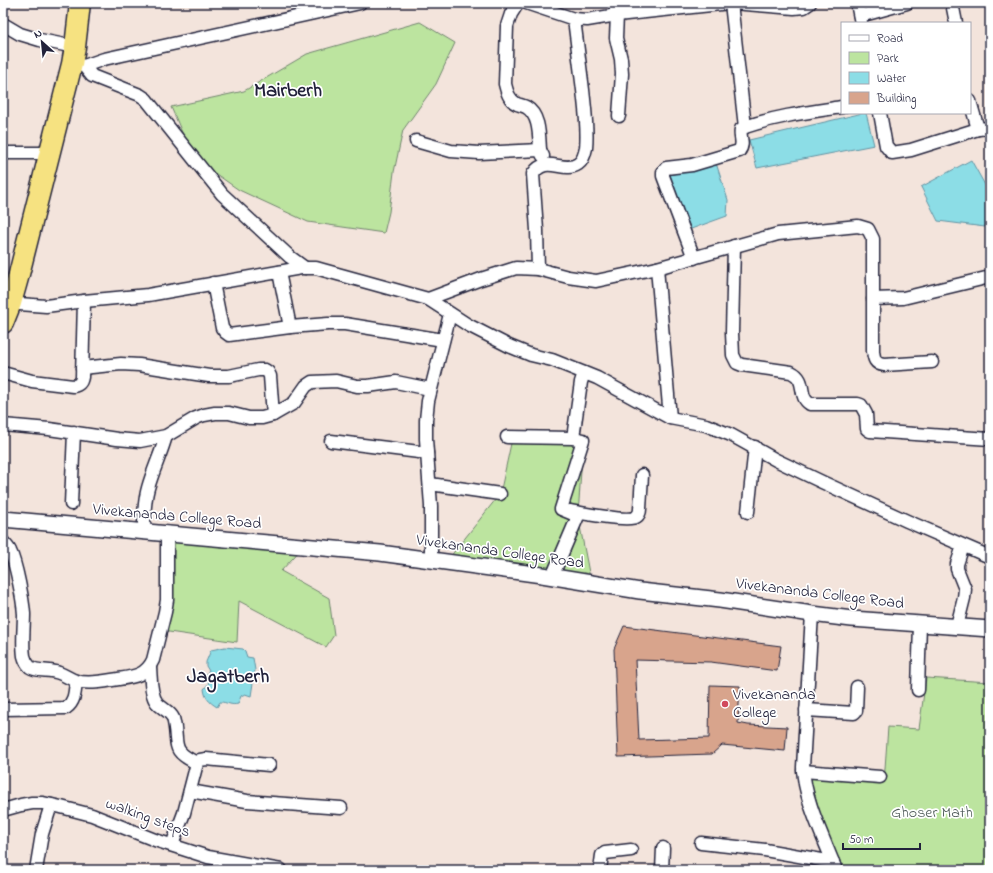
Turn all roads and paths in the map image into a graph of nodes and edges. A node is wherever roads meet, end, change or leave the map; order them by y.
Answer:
1 (80, 3) edge
2 (360, 3) edge
3 (518, 3) edge
4 (526, 3) edge
5 (731, 3) edge
6 (810, 3) edge
7 (857, 3) edge
8 (906, 3) edge
9 (952, 3) edge
10 (336, 6) edge
11 (616, 9) edge
12 (574, 19) junction
13 (860, 20) edge
14 (956, 22) edge
15 (3, 24) edge
16 (77, 59) junction
17 (971, 102) edge
18 (841, 107) edge
19 (880, 114) edge
20 (619, 116) dead end
21 (745, 127) junction
22 (984, 128) edge
23 (416, 141) dead end
24 (540, 150) junction
25 (3, 153) edge
26 (50, 153) junction
27 (544, 165) junction
28 (734, 246) junction
29 (694, 258) junction
30 (305, 268) junction
31 (657, 268) junction
32 (538, 269) junction
33 (279, 272) junction
34 (990, 276) edge
35 (213, 283) junction
36 (428, 299) junction
37 (874, 299) junction
38 (84, 301) junction
39 (7, 303) edge
40 (450, 314) junction
41 (3, 323) edge
42 (290, 327) junction
43 (443, 340) junction
44 (932, 362) dead end
45 (82, 368) junction
46 (3, 373) edge
47 (584, 373) junction
48 (430, 389) junction
49 (273, 415) junction
50 (670, 418) junction
51 (3, 425) edge
52 (74, 432) junction
53 (166, 436) junction
54 (507, 437) dead end
55 (573, 438) junction
56 (990, 439) edge
57 (331, 441) dead end
58 (754, 447) junction
59 (427, 453) junction
60 (642, 475) dead end
61 (430, 484) junction
62 (500, 494) dead end
63 (71, 504) dead end
64 (561, 509) junction
65 (748, 512) dead end
66 (3, 519) edge
67 (144, 532) junction
68 (168, 534) junction
69 (3, 542) edge
70 (963, 546) junction
71 (990, 557) edge
72 (431, 560) junction
73 (552, 577) junction
74 (812, 614) junction
75 (920, 624) junction
76 (957, 626) junction
77 (990, 629) edge
78 (150, 667) junction
79 (76, 681) junction
80 (857, 687) dead end
81 (918, 690) dead end
82 (3, 709) edge
83 (806, 710) junction
84 (197, 763) junction
85 (269, 765) dead end
86 (803, 771) junction
87 (880, 777) dead end
88 (190, 791) junction
89 (51, 805) junction
90 (341, 808) dead end
91 (3, 810) edge
92 (700, 843) dead end
93 (172, 846) junction
94 (664, 848) dead end
95 (631, 850) dead end
96 (835, 866) edge
97 (36, 870) edge
98 (281, 870) edge
99 (600, 870) edge
100 (662, 870) edge

1 - 16 highway
2 - 10 street
3 - 24 street
4 - 12 street
5 - 6 street
5 - 11 street
5 - 21 street
7 - 13 street
8 - 13 street
9 - 14 street
10 - 16 street
11 - 12 street
11 - 20 street
12 - 27 street
15 - 16 street
16 - 26 highway
16 - 30 street
17 - 22 street
18 - 21 street
19 - 22 street
21 - 29 street
23 - 24 street
24 - 27 street
25 - 26 street
26 - 39 highway
27 - 32 street
28 - 29 street
28 - 37 street
28 - 56 street
29 - 31 street
30 - 33 street
30 - 36 street
31 - 32 street
31 - 50 street
32 - 36 street
33 - 35 street
33 - 42 street
34 - 37 street
35 - 38 street
35 - 42 street
36 - 40 street
37 - 44 street
38 - 39 street
38 - 45 street
39 - 41 highway
40 - 43 street
40 - 47 street
42 - 43 street
43 - 48 street
45 - 46 street
45 - 49 street
47 - 50 street
47 - 55 street
48 - 49 street
48 - 59 street
49 - 53 street
50 - 58 street
51 - 52 street
52 - 53 street
52 - 63 street
53 - 67 street
54 - 55 street
55 - 64 street
57 - 59 street
58 - 65 street
58 - 70 street
59 - 61 street
60 - 64 street
61 - 62 street
61 - 72 street
64 - 73 street
66 - 67 street, Vivekananda College Road
67 - 68 street, Vivekananda College Road
68 - 72 street, Vivekananda College Road
68 - 78 street
69 - 79 street
70 - 71 street
70 - 76 street
72 - 73 street, Vivekananda College Road
73 - 74 street, Vivekananda College Road
74 - 75 street, Vivekananda College Road
74 - 83 street
75 - 76 street, Vivekananda College Road
75 - 81 street
76 - 77 street, Vivekananda College Road
78 - 79 street
78 - 84 street
79 - 82 street
80 - 83 street
83 - 86 street
84 - 85 street
84 - 88 street
86 - 87 street
86 - 96 street
88 - 90 street
88 - 93 street
89 - 91 street, walking steps
89 - 93 street, walking steps
89 - 97 street
92 - 96 street
93 - 98 street, walking steps
94 - 100 street
95 - 99 street

